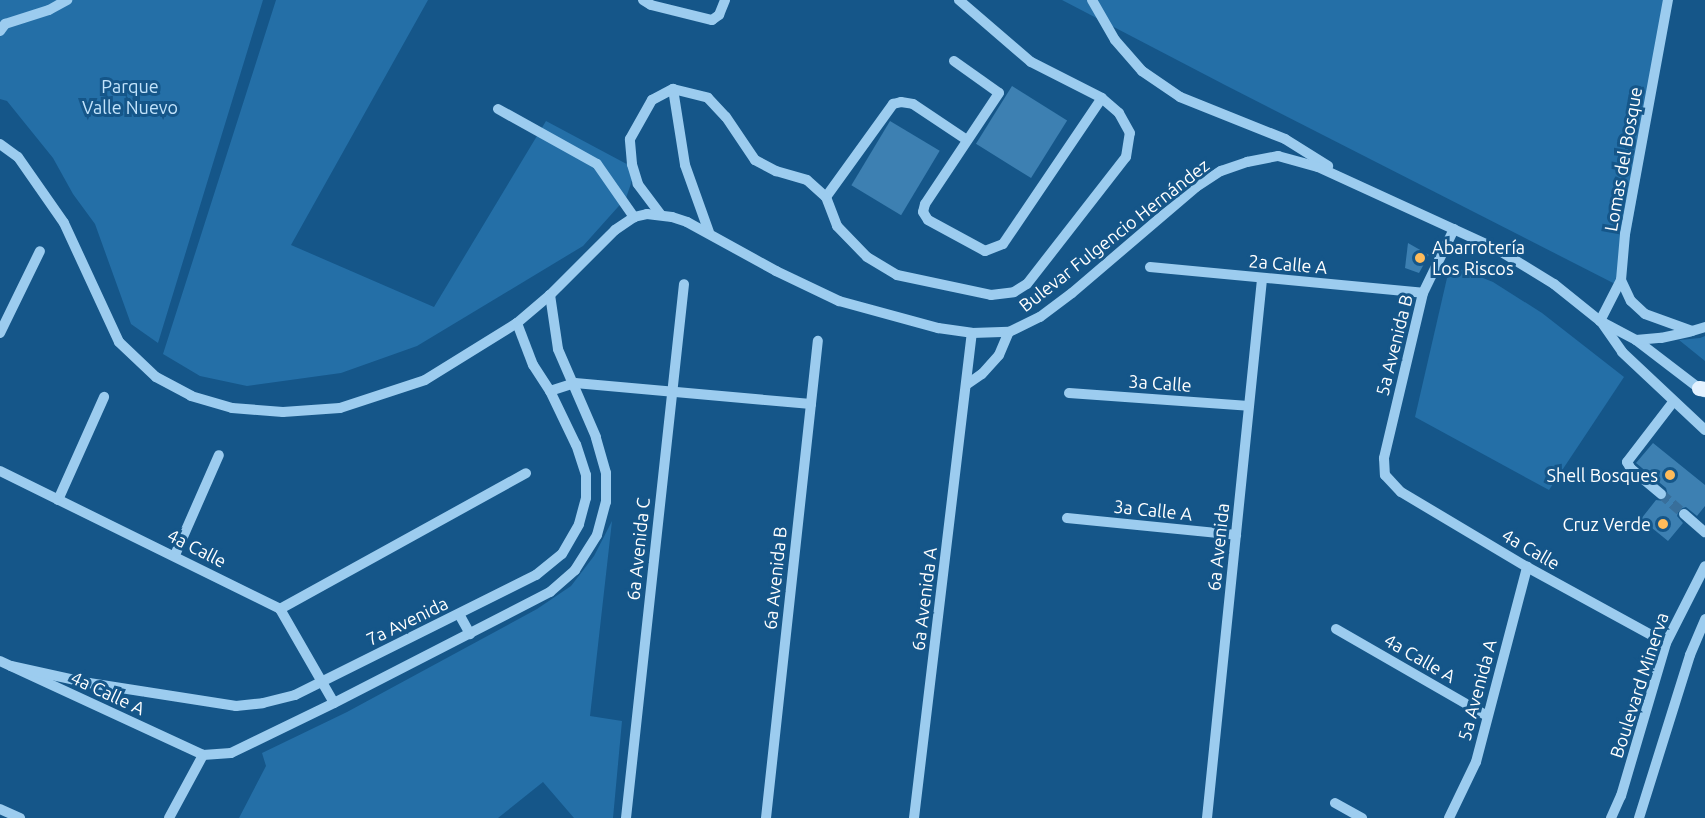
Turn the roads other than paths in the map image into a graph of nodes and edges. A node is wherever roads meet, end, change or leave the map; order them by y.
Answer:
1 (67, 0) edge
2 (644, 0) edge
3 (725, 0) edge
4 (959, 0) edge
5 (1092, 0) edge
6 (1668, 0) edge
7 (0, 31) edge
8 (954, 61) dead end
9 (674, 89) junction
10 (1102, 98) junction
11 (498, 109) dead end
12 (968, 140) junction
13 (0, 144) edge
14 (1365, 189) junction
15 (826, 197) junction
16 (661, 215) junction
17 (634, 217) junction
18 (1454, 229) junction
19 (709, 232) junction
20 (40, 250) dead end
21 (1150, 267) dead end
22 (1263, 279) junction
23 (1621, 280) junction
24 (684, 284) dead end
25 (1424, 292) junction
26 (550, 295) junction
27 (1600, 321) junction
28 (517, 323) junction
29 (1705, 327) edge
30 (1692, 331) junction
31 (1009, 332) junction
32 (0, 333) edge
33 (972, 333) junction
34 (1636, 340) junction
35 (818, 341) dead end
36 (575, 383) junction
37 (966, 385) junction
38 (1703, 390) edge
39 (550, 391) junction
40 (672, 391) junction
41 (1069, 393) dead end
42 (105, 397) dead end
43 (1673, 402) junction
44 (811, 404) junction
45 (1249, 406) junction
46 (1705, 430) edge
47 (219, 455) dead end
48 (0, 471) edge
49 (526, 473) dead end
50 (1385, 475) joint
51 (1661, 495) tunnel mouth
52 (58, 500) junction
53 (1684, 514) tunnel mouth
54 (1067, 518) dead end
55 (1705, 532) edge
56 (1236, 535) junction
57 (176, 555) junction
58 (1705, 566) edge
59 (1527, 567) junction
60 (280, 609) junction
61 (459, 614) junction
62 (1705, 619) edge
63 (1336, 629) dead end
64 (470, 634) junction
65 (1666, 643) junction
66 (0, 661) edge
67 (11, 666) junction
68 (323, 681) junction
69 (334, 703) junction
70 (1487, 716) junction
71 (203, 755) junction
72 (1335, 803) dead end
73 (0, 809) edge
74 (20, 818) edge
75 (169, 818) edge
76 (626, 818) edge
77 (766, 818) edge
78 (914, 818) edge
79 (1207, 818) edge
80 (1362, 818) edge
81 (1449, 818) edge
82 (1611, 818) edge
83 (1639, 818) edge

1 - 7 street
2 - 3 street
4 - 10 street
5 - 14 street
6 - 23 street, Lomas del Bosque
8 - 12 street
9 - 15 street
9 - 16 street
9 - 19 street
10 - 12 street
10 - 15 street
11 - 17 street
12 - 15 street
13 - 28 street
14 - 18 street, Bulevar Fulgencio Hernández
14 - 31 street, Bulevar Fulgencio Hernández
16 - 17 street, Bulevar Fulgencio Hernández
16 - 19 street, Bulevar Fulgencio Hernández
17 - 26 street
18 - 25 street, 5a Avenida B
18 - 27 street, Bulevar Fulgencio Hernández
19 - 33 street, Bulevar Fulgencio Hernández
20 - 32 street
21 - 22 street, 2a Calle A
22 - 25 street, 2a Calle A
22 - 45 street, 6a Avenida
23 - 27 street, Lomas del Bosque
23 - 30 street
24 - 40 street, 6a Avenida C
25 - 50 street, 5a Avenida B
26 - 28 street
26 - 36 street
27 - 34 street, Bulevar Fulgencio Hernández
27 - 43 street, Bulevar Fulgencio Hernández
28 - 39 street, 7a Avenida
29 - 30 street
30 - 34 street
31 - 33 street, Bulevar Fulgencio Hernández
31 - 37 street
33 - 37 street, 6a Avenida A
34 - 38 street, Bulevar Fulgencio Hernández
35 - 44 street, 6a Avenida B
36 - 39 street
36 - 40 street
36 - 64 street
37 - 78 street, 6a Avenida A
39 - 61 street, 7a Avenida
40 - 44 street
40 - 76 street, 6a Avenida C
41 - 45 street, 3a Calle
42 - 52 street
43 - 46 street, Bulevar Fulgencio Hernández
43 - 51 street
44 - 77 street, 6a Avenida B
45 - 56 street, 6a Avenida
47 - 57 street
48 - 52 street, 4a Calle
49 - 60 street
50 - 59 street, 4a Calle
52 - 57 street, 4a Calle
53 - 55 street
54 - 56 street, 3a Calle A
56 - 79 street, 6a Avenida
57 - 60 street, 4a Calle
58 - 65 street, Boulevard Minerva
59 - 65 street, 4a Calle
59 - 70 street, 5a Avenida A
60 - 68 street
61 - 64 street
61 - 68 street, 7a Avenida
62 - 83 street
63 - 70 street, 4a Calle A
64 - 69 street
65 - 82 street, Boulevard Minerva
66 - 67 street, 4a Calle A
67 - 68 street, 7a Avenida
67 - 71 street, 4a Calle A
68 - 69 street
69 - 71 street
70 - 81 street, 5a Avenida A
71 - 75 street
72 - 80 street
73 - 74 street

